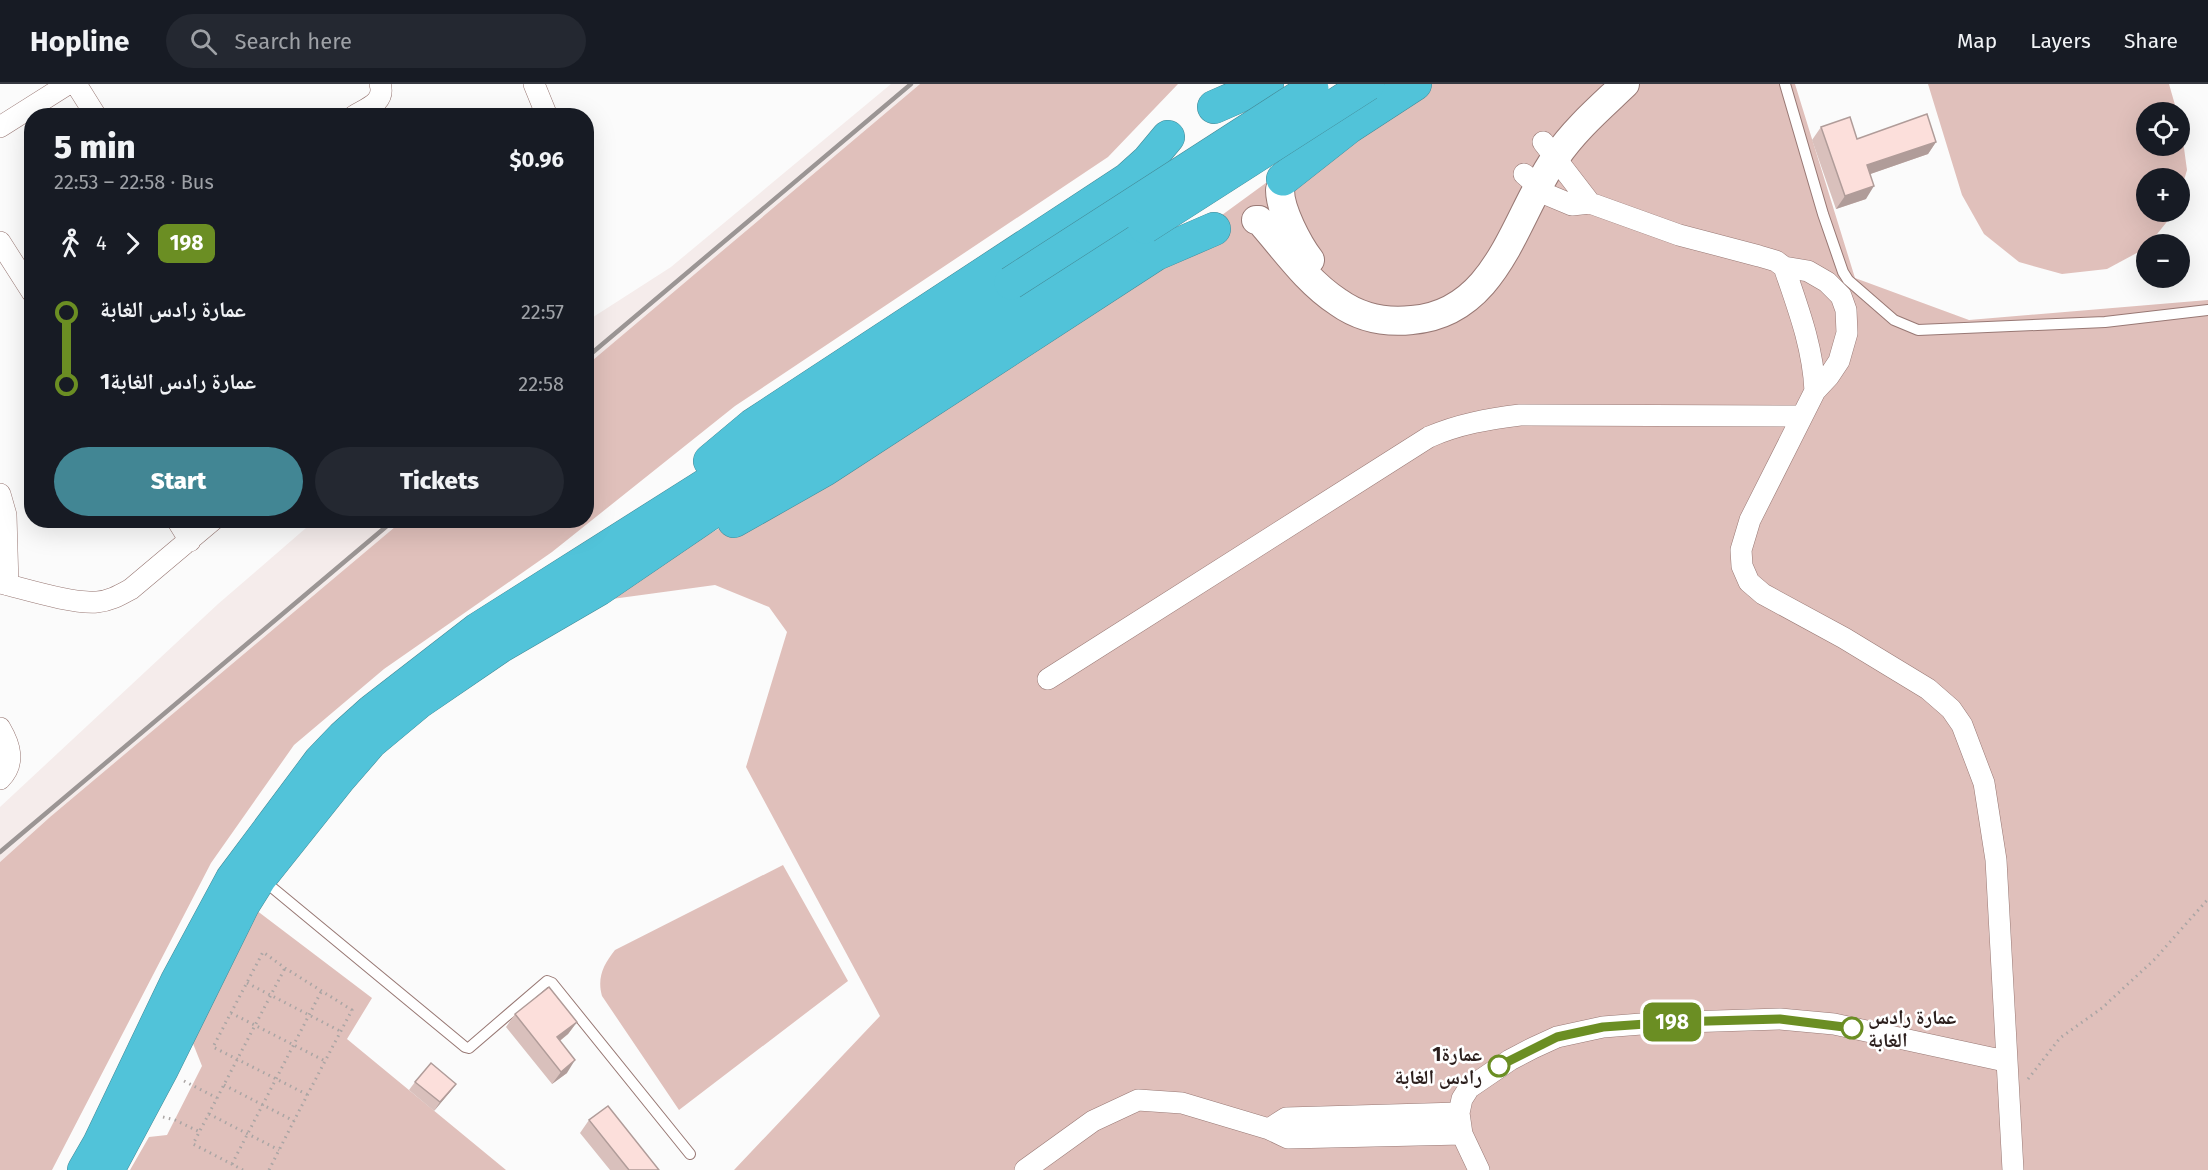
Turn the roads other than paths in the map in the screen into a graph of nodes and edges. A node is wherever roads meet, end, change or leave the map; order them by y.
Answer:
1 (68, 84) edge
2 (76, 84) edge
3 (380, 84) edge
4 (534, 84) edge
5 (1267, 84) edge
6 (1321, 84) edge
7 (1368, 84) edge
8 (1415, 84) edge
9 (1600, 84) edge
10 (1625, 84) edge
11 (1785, 84) edge
12 (1215, 107) junction
13 (30, 108) edge
14 (91, 108) edge
15 (368, 108) edge
16 (544, 108) edge
17 (24, 112) edge
18 (0, 127) edge
19 (1168, 137) junction
20 (1549, 149) junction
21 (1532, 181) junction
22 (1281, 185) junction
23 (1590, 203) junction
24 (1256, 220) junction
25 (1214, 229) junction
26 (0, 242) edge
27 (1784, 267) junction
28 (24, 280) edge
29 (2208, 310) edge
30 (1815, 391) junction
31 (1800, 416) junction
32 (816, 428) junction
33 (0, 494) edge
34 (182, 528) edge
35 (204, 528) edge
36 (190, 541) junction
37 (613, 543) junction
38 (4, 584) edge
39 (599, 589) junction
40 (1048, 679) dead end
41 (0, 728) edge
42 (0, 779) edge
43 (260, 878) junction
44 (2005, 1061) junction
45 (1461, 1124) junction
46 (690, 1154) dead end
47 (84, 1170) edge
48 (108, 1170) edge
49 (1025, 1170) edge
50 (1479, 1170) edge
51 (2013, 1170) edge

1 - 13 street
2 - 14 street
3 - 15 street
4 - 16 street
5 - 12 highway
6 - 32 highway, bridge
7 - 32 highway, bridge
8 - 22 highway
9 - 20 street
10 - 20 street
11 - 29 lane
12 - 19 street
12 - 22 street
17 - 18 street
19 - 25 street
19 - 37 highway
20 - 21 street
20 - 23 street
21 - 22 street
21 - 23 street
21 - 24 street
22 - 24 street
23 - 27 street
24 - 25 street
25 - 39 highway
26 - 28 street
27 - 30 street
27 - 30 street
30 - 31 street
31 - 40 street
31 - 44 street
32 - 37 highway
32 - 39 highway
33 - 38 street
34 - 36 street
35 - 36 street
36 - 38 street
37 - 47 highway
39 - 43 highway
41 - 42 street
43 - 46 lane
43 - 48 highway
44 - 45 street
44 - 51 street
45 - 49 street
45 - 50 street

